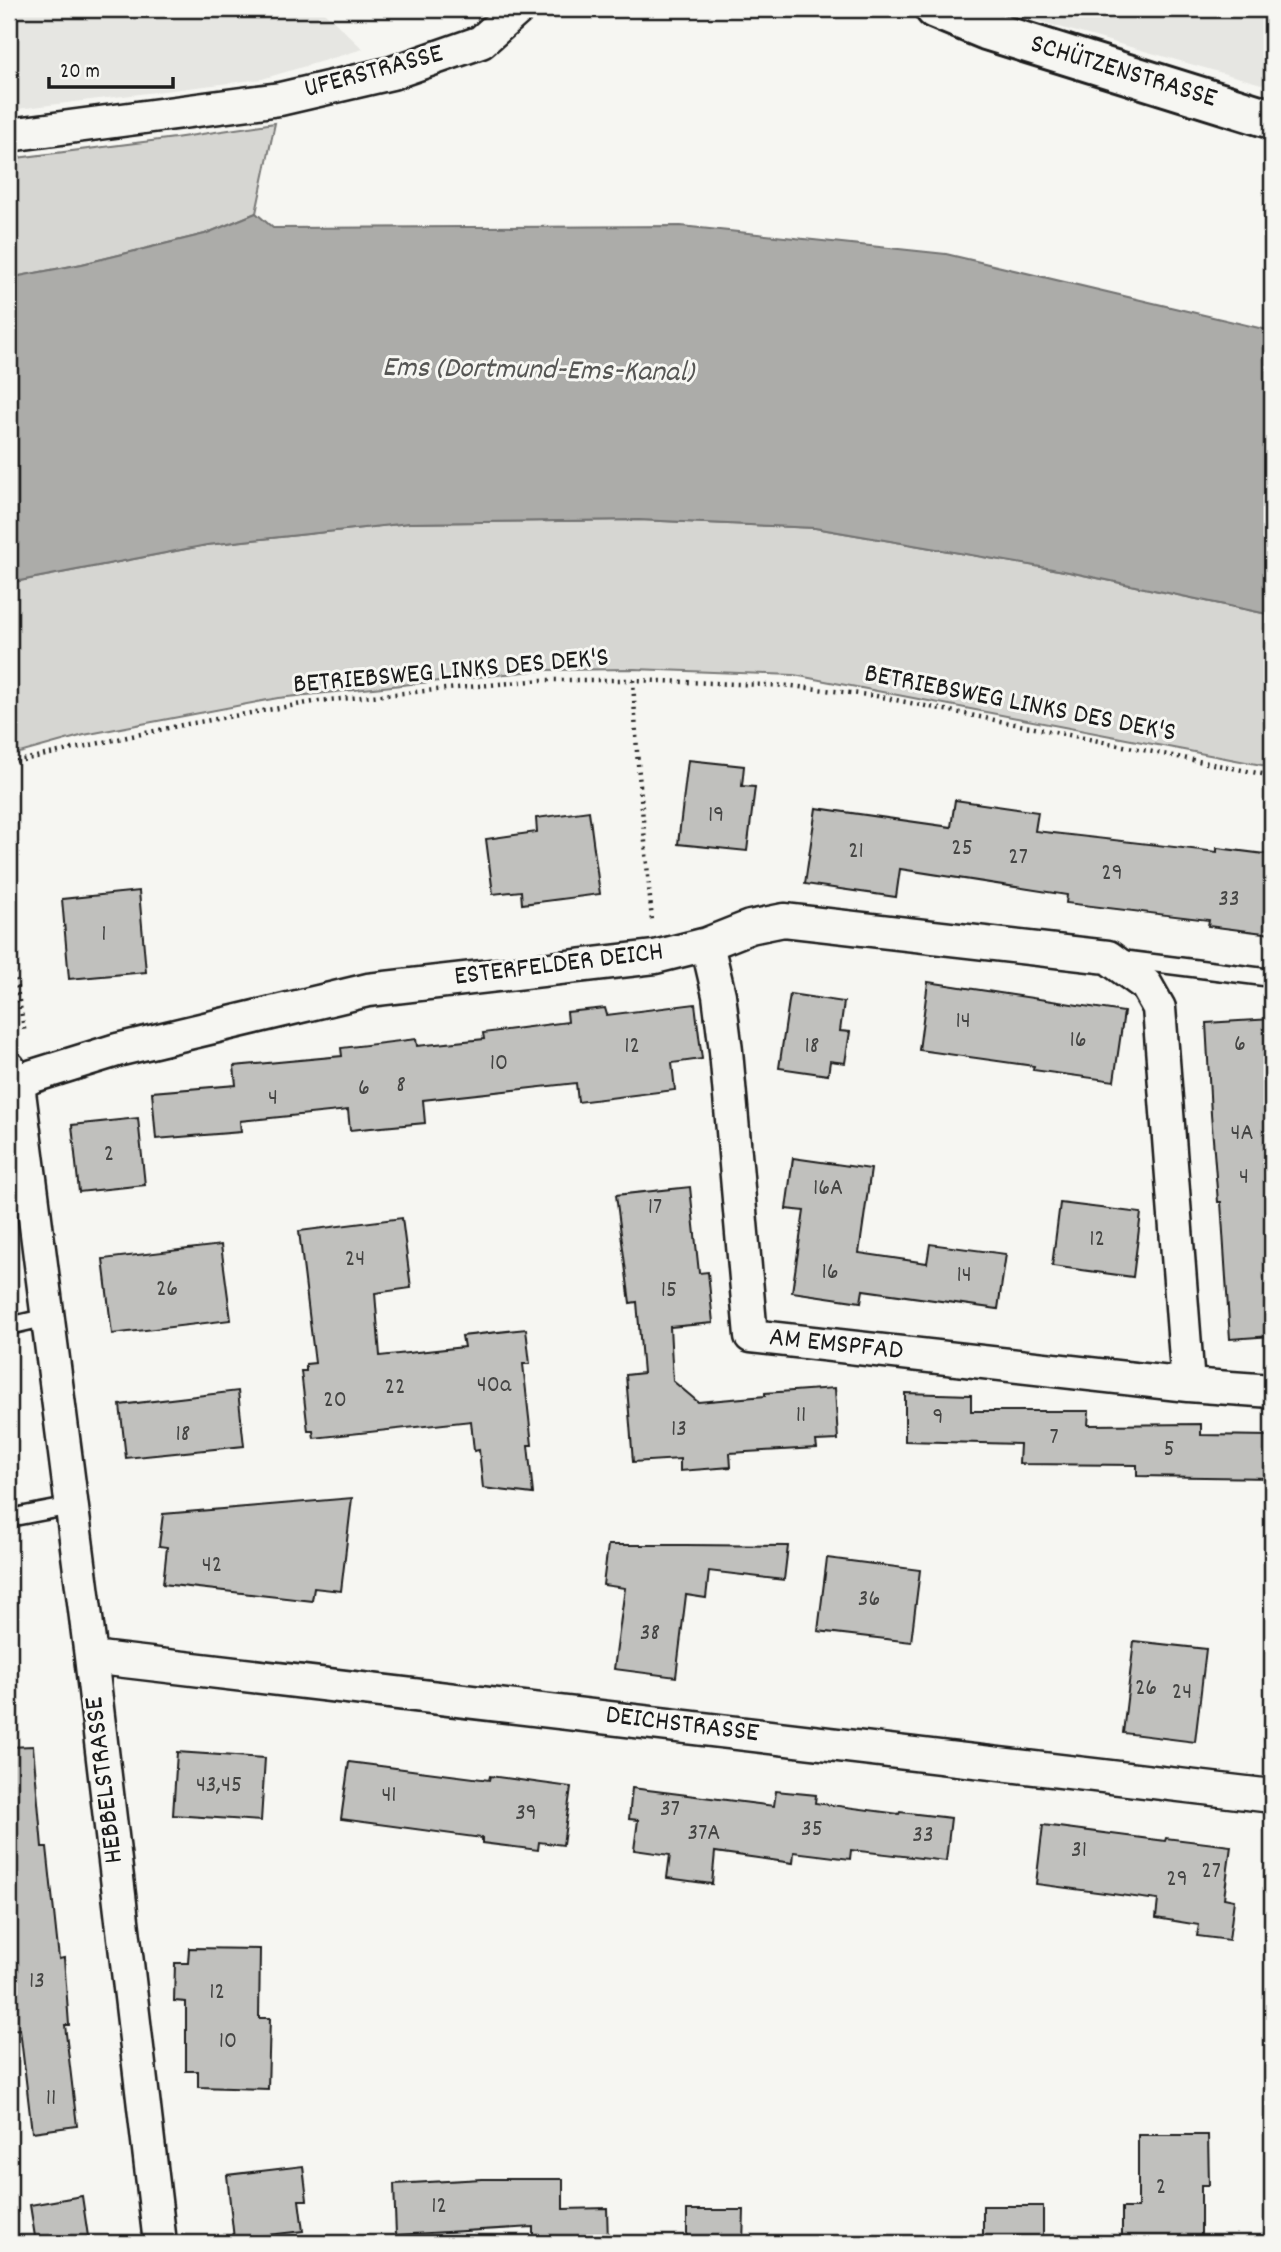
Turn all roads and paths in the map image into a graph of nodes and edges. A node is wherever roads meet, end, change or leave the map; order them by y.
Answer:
1 (518, 9) edge
2 (935, 9) edge
3 (1272, 119) edge
4 (9, 135) edge
5 (633, 680) junction
6 (9, 764) edge
7 (1272, 776) edge
8 (707, 944) junction
9 (9, 945) edge
10 (655, 957) junction
11 (1108, 957) junction
12 (1272, 978) edge
13 (20, 1076) edge
14 (16, 1136) edge
15 (48, 1317) junction
16 (9, 1326) edge
17 (1188, 1385) junction
18 (1272, 1391) edge
19 (72, 1506) junction
20 (9, 1518) edge
21 (91, 1657) junction
22 (1272, 1796) edge
23 (160, 2243) edge

1 - 4 street, UFERSTRASSE
2 - 3 street, SCHÜTZENSTRASSE
5 - 6 path, BETRIEBSWEG LINKS DES DEK'S
5 - 7 path, BETRIEBSWEG LINKS DES DEK'S
5 - 10 path
8 - 10 street, ESTERFELDER DEICH
8 - 11 street, ESTERFELDER DEICH
8 - 17 street, AM EMSPFAD
9 - 13 path
10 - 13 street, ESTERFELDER DEICH
11 - 12 lane
11 - 17 street
13 - 14 street, HEBBELSTRASSE
14 - 15 street, HEBBELSTRASSE
15 - 16 lane
15 - 19 street, HEBBELSTRASSE
17 - 18 street, AM EMSPFAD
19 - 20 lane
19 - 21 street, HEBBELSTRASSE
21 - 22 street, DEICHSTRASSE
21 - 23 street, HEBBELSTRASSE

